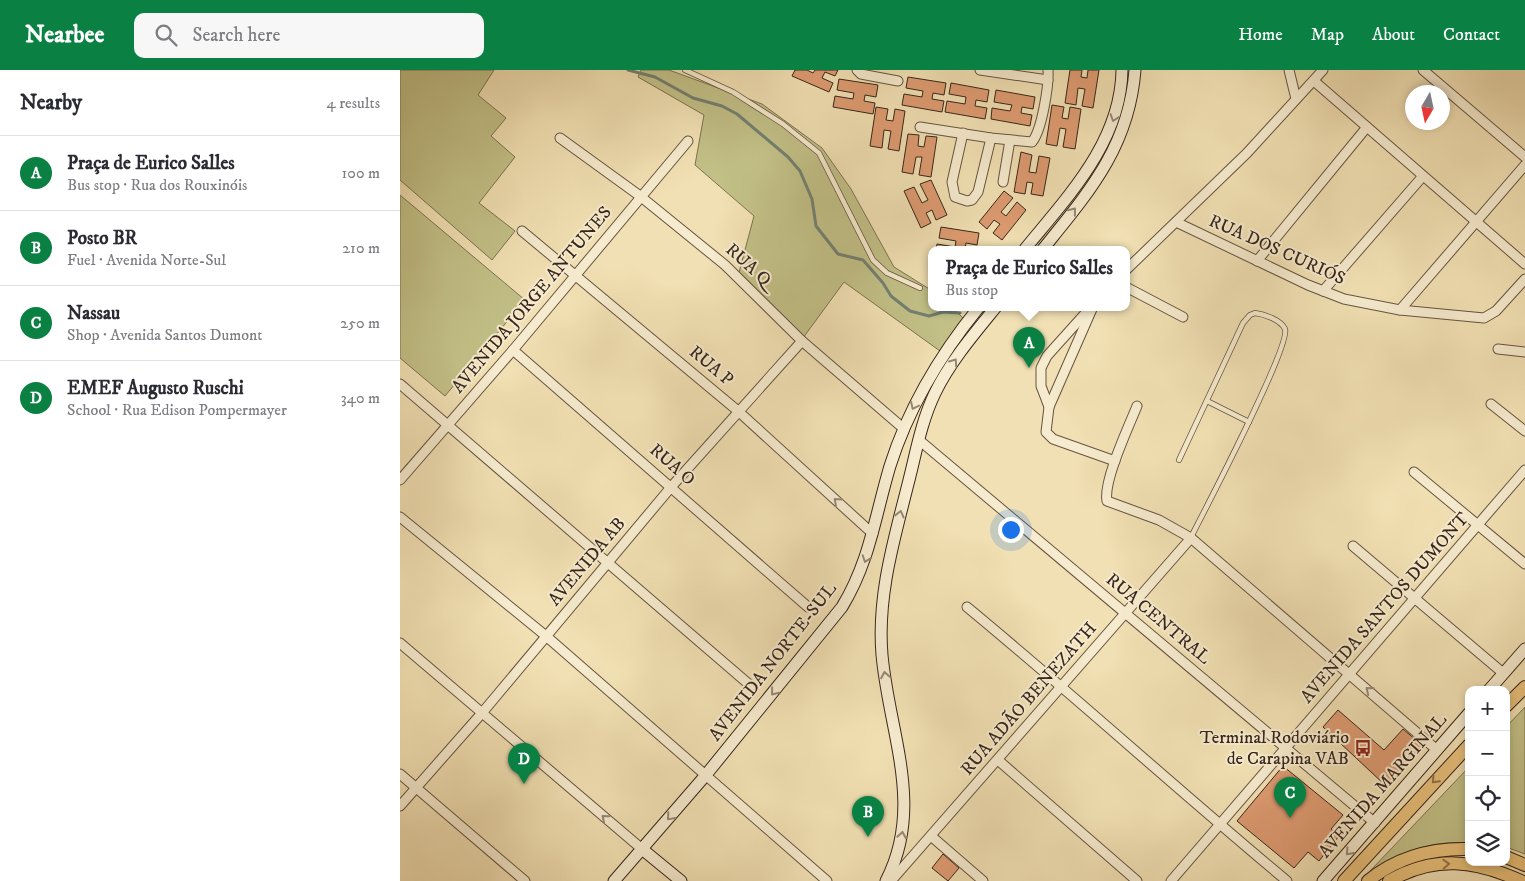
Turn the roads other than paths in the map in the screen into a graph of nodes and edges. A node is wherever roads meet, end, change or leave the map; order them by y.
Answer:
1 (685, 70) edge
2 (857, 70) edge
3 (980, 70) edge
4 (1048, 70) edge
5 (1122, 70) edge
6 (1135, 70) edge
7 (1289, 70) edge
8 (1323, 70) edge
9 (1423, 70) edge
10 (1048, 80) junction
11 (898, 81) dead end
12 (1314, 81) junction
13 (1296, 99) junction
14 (920, 127) dead end
15 (1367, 127) junction
16 (964, 133) junction
17 (560, 138) dead end
18 (991, 138) junction
19 (1010, 140) junction
20 (688, 141) dead end
21 (1525, 157) edge
22 (1525, 165) edge
23 (1423, 176) junction
24 (1003, 182) dead end
25 (640, 196) junction
26 (1176, 222) junction
27 (1478, 222) junction
28 (522, 231) dead end
29 (1027, 246) edge
30 (1045, 246) edge
31 (1257, 262) junction
32 (1525, 264) edge
33 (1130, 266) edge
34 (576, 274) junction
35 (1525, 279) edge
36 (920, 288) dead end
37 (1130, 289) edge
38 (1322, 291) junction
39 (1400, 310) junction
40 (976, 311) edge
41 (993, 311) edge
42 (1088, 311) edge
43 (1090, 311) edge
44 (1183, 318) dead end
45 (802, 341) junction
46 (513, 350) junction
47 (1498, 350) dead end
48 (1525, 352) edge
49 (400, 384) edge
50 (1207, 401) junction
51 (1491, 404) dead end
52 (1138, 406) dead end
53 (1049, 407) junction
54 (738, 411) junction
55 (1249, 422) junction
56 (447, 426) junction
57 (903, 428) junction
58 (1525, 431) edge
59 (919, 440) junction
60 (1179, 460) dead end
61 (1115, 461) junction
62 (1525, 470) edge
63 (1414, 472) dead end
64 (400, 480) edge
65 (672, 486) junction
66 (400, 517) edge
67 (1479, 526) junction
68 (873, 534) junction
69 (1191, 538) junction
70 (1353, 546) dead end
71 (608, 561) junction
72 (1525, 564) edge
73 (1416, 599) junction
74 (808, 607) dead end
75 (967, 607) dead end
76 (1126, 612) junction
77 (546, 636) junction
78 (400, 644) edge
79 (1525, 648) edge
80 (1503, 674) junction
81 (1350, 675) junction
82 (1062, 685) junction
83 (751, 686) dead end
84 (1492, 686) edge
85 (1525, 687) edge
86 (1510, 702) edge
87 (482, 713) junction
88 (1465, 718) edge
89 (1285, 748) junction
90 (1465, 749) edge
91 (1437, 750) junction
92 (998, 760) junction
93 (400, 774) edge
94 (705, 776) junction
95 (416, 788) junction
96 (400, 806) edge
97 (1375, 823) junction
98 (1219, 825) junction
99 (931, 836) junction
100 (642, 849) junction
101 (1465, 849) edge
102 (1510, 859) edge
103 (1525, 865) edge
104 (1394, 873) edge
105 (526, 881) edge
106 (614, 881) edge
107 (680, 881) edge
108 (827, 881) edge
109 (886, 881) edge
110 (891, 881) edge
111 (983, 881) edge
112 (1137, 881) edge
113 (1172, 881) edge
114 (1287, 881) edge
115 (1323, 881) edge
116 (1344, 881) edge
117 (1368, 881) edge
118 (1521, 881) edge

1 - 36 lane
2 - 11 street
3 - 10 street
4 - 10 street
5 -> 29 main road
30 -> 6 main road
7 - 13 street
8 - 12 street
9 - 21 street
10 - 19 street
12 - 13 street
12 - 15 street
13 - 26 street
14 - 16 street
15 - 23 street
15 - 31 street
16 - 18 street
16 - 18 street
17 - 25 street, RUA Q
18 - 19 street
19 - 24 street
20 - 25 street, AVENIDA JORGE ANTUNES
22 - 27 street
23 - 27 street
23 - 38 street
25 - 34 street, AVENIDA JORGE ANTUNES
25 - 45 street, RUA Q
26 - 31 street, RUA DOS CURIÓS
26 - 33 street
27 - 32 street
27 - 39 street
28 - 34 street, RUA P
31 - 38 street, RUA DOS CURIÓS
34 - 46 street, AVENIDA JORGE ANTUNES
34 - 54 street, RUA P
35 - 39 street, RUA DOS CURIÓS
37 - 44 street
38 - 39 street, RUA DOS CURIÓS
40 -> 57 main road, AVENIDA NORTE-SUL
59 -> 41 main road
42 - 53 street
43 - 53 street
45 - 54 street, AVENIDA AB
45 - 57 street, RUA Q
46 - 56 street, AVENIDA JORGE ANTUNES
46 - 65 street, RUA O
47 - 48 street
49 - 56 street
50 - 55 lane
50 - 55 lane
50 - 60 lane
51 - 58 street
52 - 61 street
53 - 61 street
54 - 65 street, AVENIDA AB
68 -> 54 street, RUA P
55 - 69 lane
56 - 64 street, AVENIDA JORGE ANTUNES
56 - 71 street
57 - 68 main road, AVENIDA NORTE-SUL
59 - 76 street, RUA CENTRAL
109 -> 59 main road
61 - 69 street
62 - 67 street, AVENIDA SANTOS DUMONT
63 - 67 street
65 - 71 street, AVENIDA AB
65 - 74 street, RUA O
66 - 77 street
67 - 72 street
67 - 73 street, AVENIDA SANTOS DUMONT
68 -> 94 main road, AVENIDA NORTE-SUL
69 - 76 street, RUA ADÃO BENEZATH
69 - 81 street
70 - 73 street
71 - 77 street, AVENIDA AB
71 - 83 street
73 - 80 street
73 - 81 street, AVENIDA SANTOS DUMONT
75 - 82 street
76 - 82 street, RUA ADÃO BENEZATH
76 - 89 street, RUA CENTRAL
77 - 87 street, AVENIDA AB
77 - 94 street
78 - 87 street
79 - 80 main road
80 - 84 main road
81 - 89 street, AVENIDA SANTOS DUMONT
91 -> 81 street
82 - 92 street, RUA ADÃO BENEZATH
82 - 98 street
85 - 86 main road
87 - 95 street, AVENIDA AB
100 -> 87 street
88 - 91 main road, AVENIDA MARGINAL
89 - 97 street, RUA CENTRAL
89 - 98 street, AVENIDA SANTOS DUMONT
90 -> 116 main road
91 - 97 main road, AVENIDA MARGINAL
92 - 99 street, RUA ADÃO BENEZATH
92 - 112 street
93 - 95 street
94 -> 100 main road, AVENIDA NORTE-SUL
94 - 108 street
95 - 96 street, AVENIDA AB
95 - 105 street
97 -> 115 main road, AVENIDA MARGINAL
98 - 113 street, AVENIDA SANTOS DUMONT
98 - 114 street
99 - 110 street, RUA ADÃO BENEZATH
99 - 111 street
100 - 106 main road, AVENIDA NORTE-SUL
100 - 107 main road
101 - 104 main road
102 - 103 main road
104 - 117 main road
104 -> 118 main road

